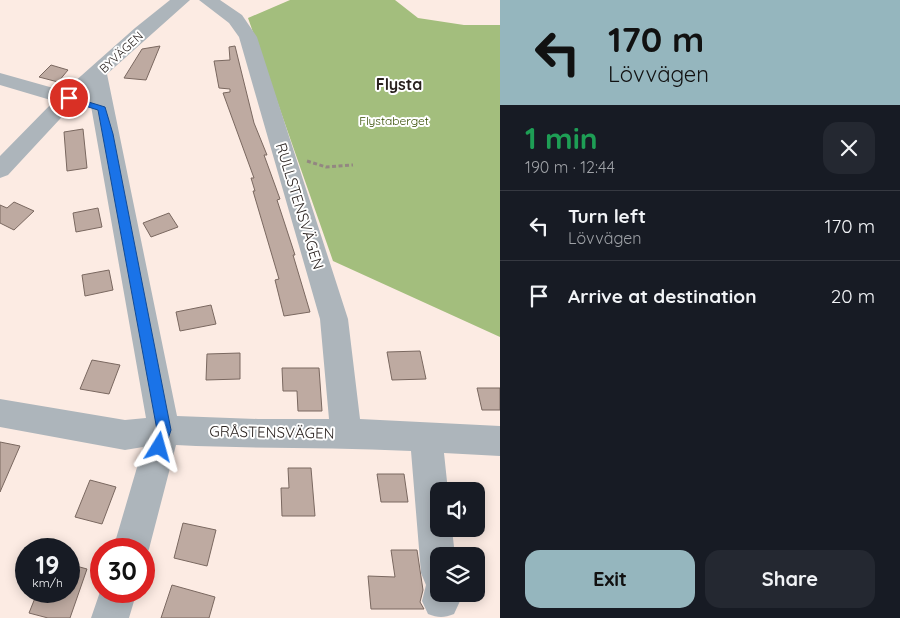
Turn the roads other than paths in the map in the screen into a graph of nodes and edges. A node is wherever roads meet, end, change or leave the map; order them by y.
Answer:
1 (180, 0) edge
2 (208, 0) edge
3 (97, 74) junction
4 (0, 79) edge
5 (69, 98) junction
6 (102, 109) junction
7 (0, 170) edge
8 (0, 413) edge
9 (164, 430) junction
10 (346, 433) junction
11 (426, 437) junction
12 (500, 441) edge
13 (133, 538) edge
14 (436, 547) edge
15 (115, 603) edge
16 (110, 618) edge

1 - 3 street, BYVÄGEN
2 - 10 street, RULLSTENSVÄGEN
3 - 5 street, BYVÄGEN
3 - 6 street
4 - 5 street
5 - 6 street
5 - 7 street, BYVÄGEN
6 - 9 street
8 - 9 street, GRÅSTENSVÄGEN
9 - 10 street, GRÅSTENSVÄGEN
9 - 13 street
10 - 11 street, GRÅSTENSVÄGEN
11 - 12 street, GRÅSTENSVÄGEN
11 - 14 street
15 - 16 street

